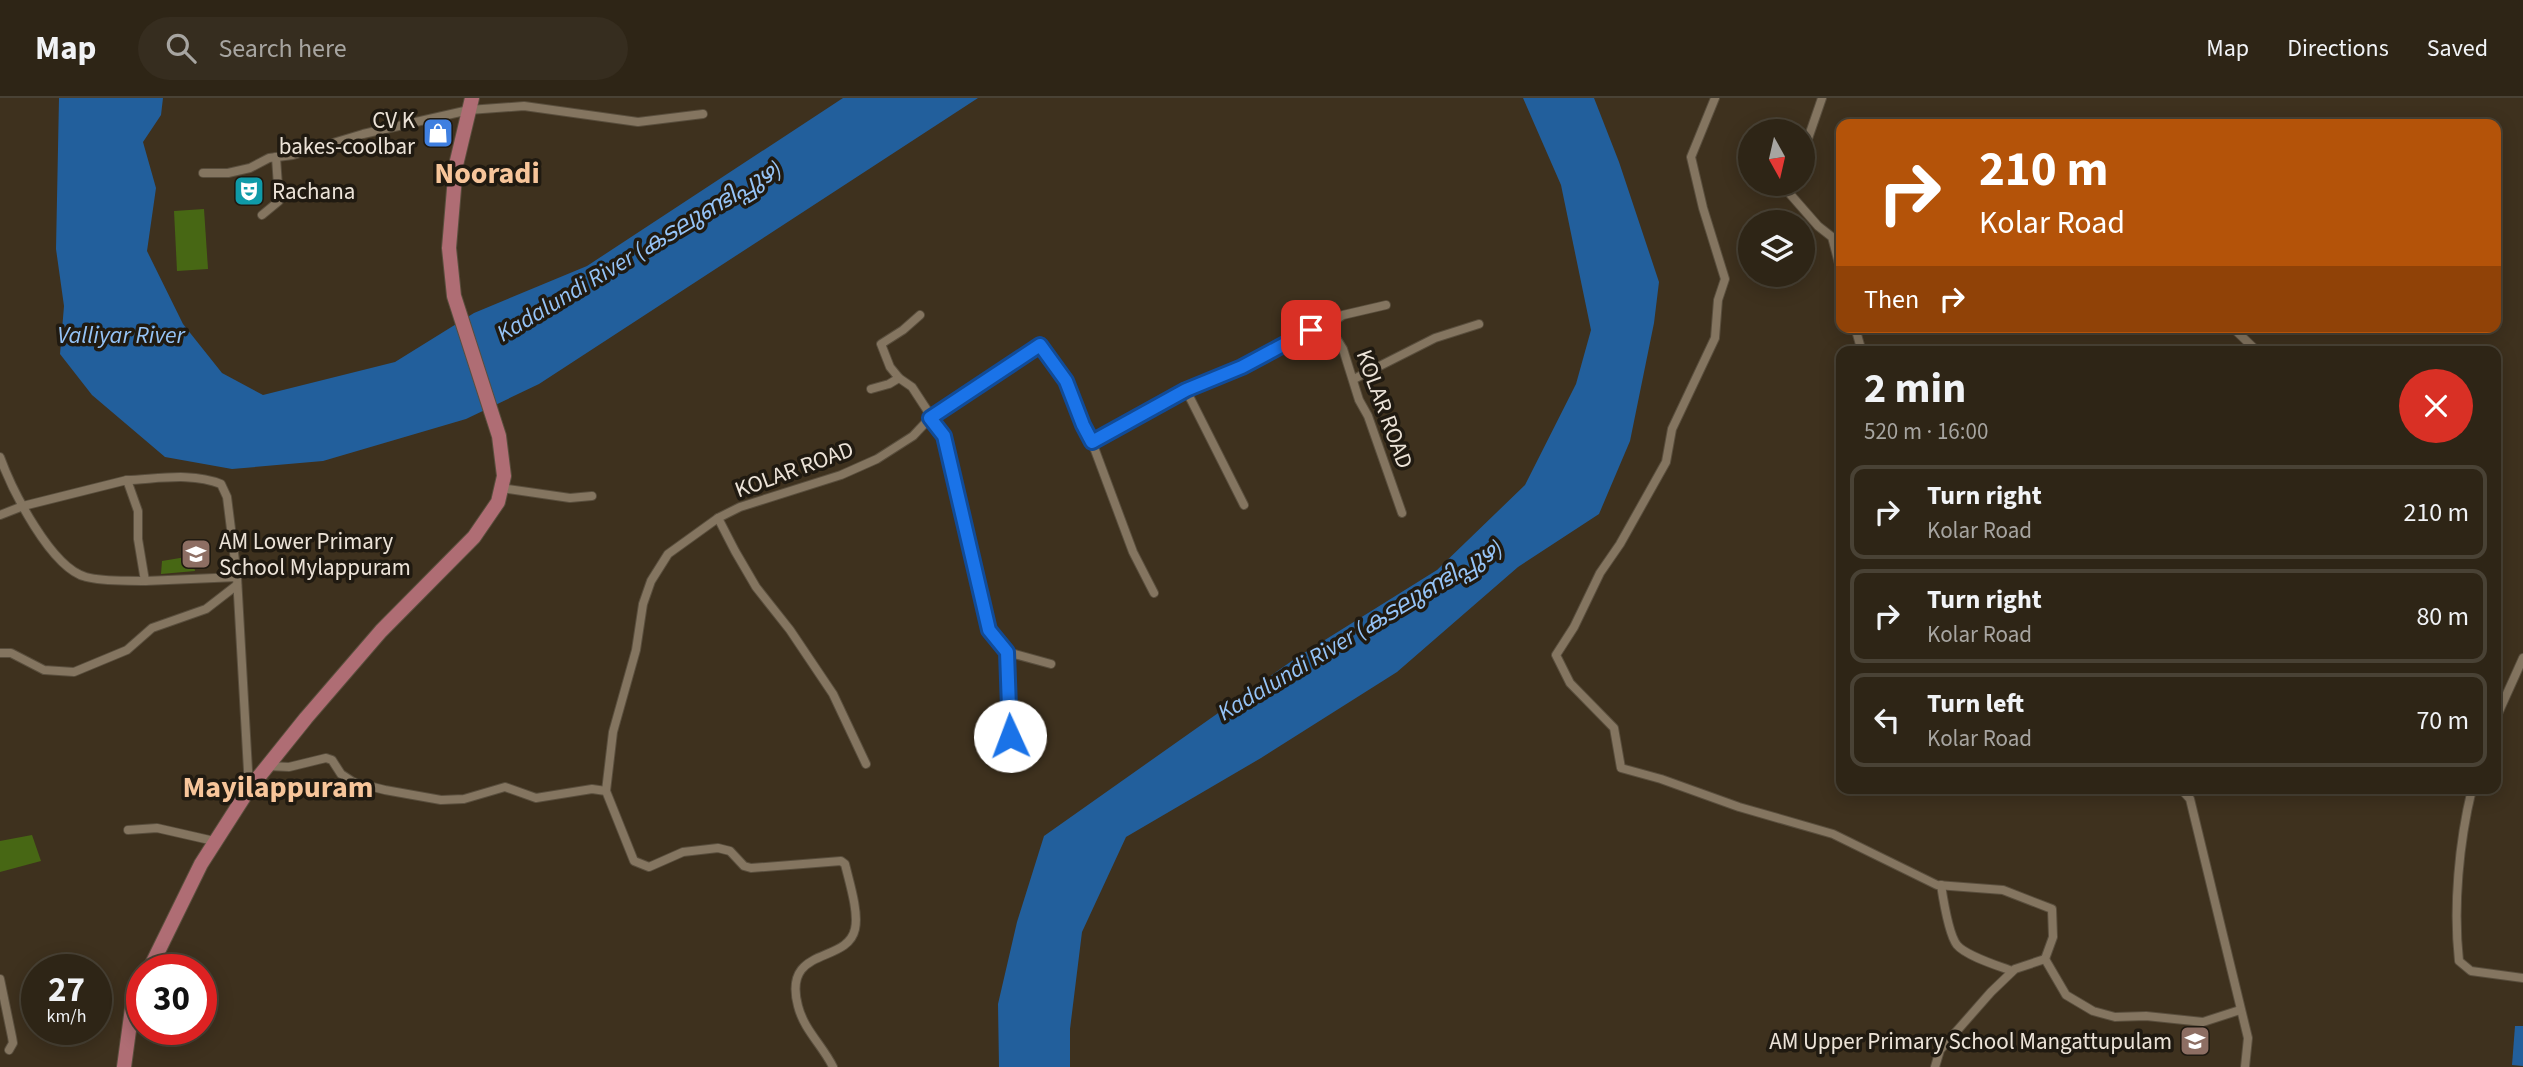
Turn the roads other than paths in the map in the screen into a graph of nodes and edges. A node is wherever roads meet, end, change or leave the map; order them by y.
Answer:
1 (1715, 98) edge
2 (1822, 98) edge
3 (470, 104) edge
4 (703, 114) dead end
5 (1815, 119) edge
6 (276, 158) junction
7 (203, 173) dead end
8 (1792, 196) edge
9 (262, 215) dead end
10 (1836, 252) edge
11 (1386, 305) dead end
12 (920, 315) dead end
13 (1328, 324) junction
14 (1479, 324) dead end
15 (2238, 333) edge
16 (2252, 346) edge
17 (899, 378) junction
18 (1353, 379) junction
19 (871, 389) dead end
20 (1186, 390) junction
21 (930, 418) junction
22 (1092, 442) junction
23 (0, 457) edge
24 (127, 480) junction
25 (501, 488) junction
26 (592, 496) dead end
27 (1244, 505) dead end
28 (23, 506) junction
29 (1402, 513) dead end
30 (0, 515) edge
31 (718, 518) junction
32 (237, 581) junction
33 (145, 582) junction
34 (1154, 593) dead end
35 (1007, 652) junction
36 (0, 653) edge
37 (2523, 658) edge
38 (1051, 664) dead end
39 (2501, 707) edge
40 (1010, 736) dead end
41 (866, 764) dead end
42 (268, 765) junction
43 (249, 789) junction
44 (606, 791) junction
45 (2186, 794) edge
46 (2471, 794) edge
47 (128, 830) dead end
48 (214, 841) junction
49 (1941, 885) junction
50 (157, 954) edge
51 (2045, 958) junction
52 (2012, 971) junction
53 (2523, 978) edge
54 (0, 979) edge
55 (2240, 1010) junction
56 (127, 1045) edge
57 (9, 1049) dead end
58 (124, 1067) edge
59 (833, 1067) edge
60 (1935, 1067) edge
61 (2245, 1067) edge

1 - 49 street
2 - 5 street
3 - 4 street
3 - 6 street
3 - 25 main road
6 - 7 street
6 - 9 street
8 - 10 street
11 - 13 street
12 - 17 street
13 - 18 street, KOLAR ROAD
13 - 20 street
14 - 18 street
15 - 16 street
17 - 19 street
17 - 21 street
18 - 29 street, KOLAR ROAD
20 - 22 street
20 - 27 street
21 - 22 street, KOLAR ROAD
21 - 31 street, KOLAR ROAD
21 - 35 street
22 - 34 street
23 - 28 street
24 - 28 street
24 - 32 street
24 - 33 street
25 - 26 street
25 - 42 main road
28 - 30 street
28 - 33 street
31 - 41 street
31 - 44 street, KOLAR ROAD
32 - 33 street
32 - 36 street
32 - 43 street
35 - 38 street
35 - 40 street
37 - 39 street
42 - 43 main road
42 - 44 street
43 - 48 main road
44 - 59 street
45 - 55 street
46 - 53 street
47 - 48 street
48 - 50 main road
49 - 51 street
49 - 52 street
51 - 52 street
51 - 55 street
52 - 60 street
54 - 57 street
55 - 61 street
56 - 58 main road

